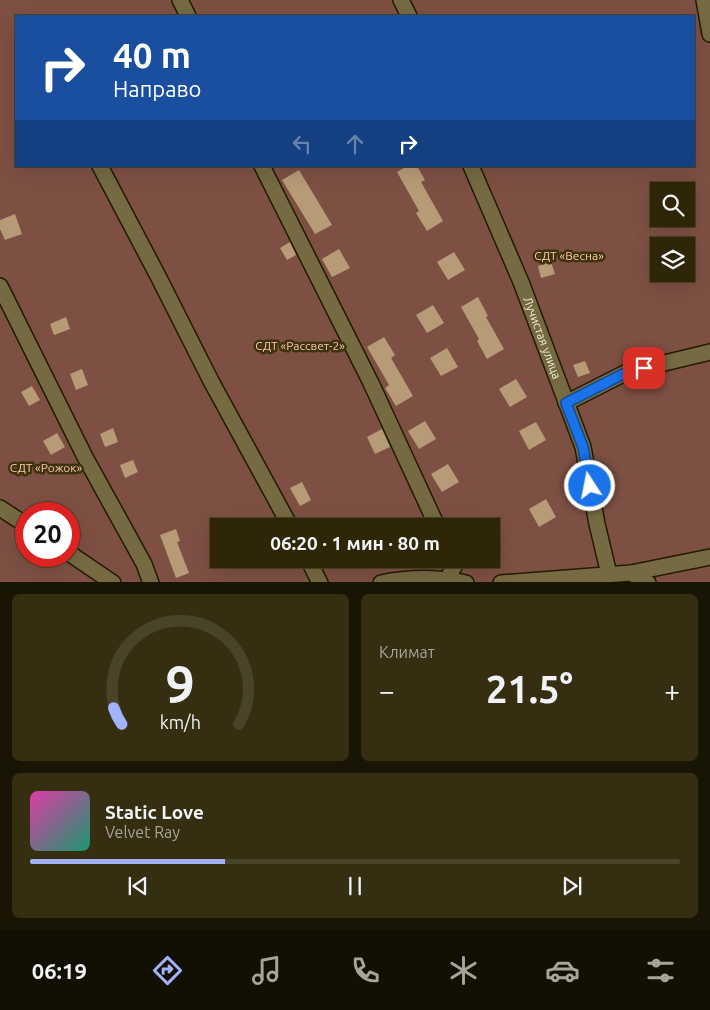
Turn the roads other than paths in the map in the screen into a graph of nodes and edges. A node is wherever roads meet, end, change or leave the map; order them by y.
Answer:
1 (180, 0) edge
2 (401, 0) edge
3 (704, 0) edge
4 (188, 15) edge
5 (408, 15) edge
6 (710, 34) edge
7 (101, 167) edge
8 (263, 167) edge
9 (471, 167) edge
10 (0, 286) edge
11 (710, 352) edge
12 (566, 403) junction
13 (0, 508) edge
14 (15, 518) edge
15 (286, 518) edge
16 (433, 518) edge
17 (710, 557) edge
18 (80, 560) edge
19 (313, 568) edge
20 (453, 568) edge
21 (631, 573) junction
22 (610, 574) junction
23 (447, 579) junction
24 (113, 582) edge
25 (151, 582) edge
26 (320, 582) edge
27 (381, 582) edge
28 (466, 582) edge
29 (500, 582) edge
30 (648, 582) edge

1 - 4 lane
2 - 5 lane
3 - 6 lane
7 - 15 lane
8 - 16 lane
9 - 12 lane, Лучистая улица
10 - 25 lane
11 - 12 lane
12 - 22 lane, Лучистая улица
13 - 14 lane
17 - 21 lane
18 - 24 lane
19 - 26 lane
20 - 23 lane
21 - 22 lane
21 - 30 lane
22 - 29 lane
23 - 27 lane
23 - 28 lane

